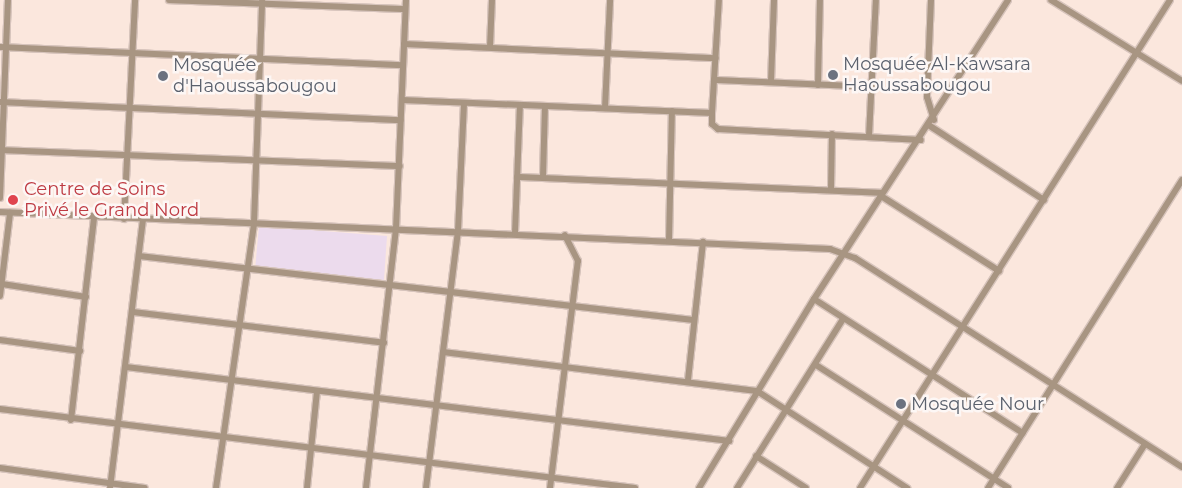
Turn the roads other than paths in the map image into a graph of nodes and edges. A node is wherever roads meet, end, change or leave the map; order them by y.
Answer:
1 (8, 0) edge
2 (135, 0) edge
3 (169, 0) edge
4 (406, 0) edge
5 (492, 0) edge
6 (610, 0) edge
7 (719, 0) edge
8 (774, 0) edge
9 (820, 0) edge
10 (876, 0) edge
11 (931, 0) edge
12 (1008, 0) edge
13 (1051, 0) edge
14 (1170, 0) edge
15 (262, 1) edge
16 (405, 9) junction
17 (404, 44) junction
18 (3, 47) edge
19 (490, 47) junction
20 (132, 52) junction
21 (607, 53) junction
22 (1137, 54) junction
23 (260, 58) junction
24 (716, 58) junction
25 (403, 65) junction
26 (714, 80) junction
27 (1182, 81) edge
28 (771, 82) junction
29 (818, 85) junction
30 (872, 87) junction
31 (402, 100) junction
32 (2, 102) edge
33 (464, 103) junction
34 (520, 105) junction
35 (545, 106) junction
36 (129, 108) junction
37 (605, 108) junction
38 (672, 111) junction
39 (712, 113) junction
40 (257, 114) junction
41 (401, 120) junction
42 (932, 123) junction
43 (832, 134) junction
44 (870, 136) junction
45 (921, 140) junction
46 (1, 150) edge
47 (127, 155) junction
48 (255, 160) junction
49 (400, 166) junction
50 (517, 176) junction
51 (543, 177) junction
52 (1182, 180) edge
53 (669, 182) junction
54 (831, 190) junction
55 (881, 195) junction
56 (0, 198) edge
57 (1044, 200) junction
58 (0, 212) edge
59 (10, 213) junction
60 (94, 218) junction
61 (124, 219) junction
62 (143, 220) junction
63 (254, 223) junction
64 (396, 229) junction
65 (458, 231) junction
66 (515, 233) junction
67 (565, 236) junction
68 (669, 240) junction
69 (703, 242) junction
70 (844, 253) junction
71 (139, 256) junction
72 (246, 270) junction
73 (999, 271) junction
74 (2, 284) junction
75 (390, 286) junction
76 (450, 295) junction
77 (0, 296) edge
78 (86, 297) junction
79 (814, 299) junction
80 (573, 308) junction
81 (133, 312) junction
82 (843, 319) junction
83 (693, 320) junction
84 (239, 325) junction
85 (961, 326) junction
86 (0, 340) edge
87 (384, 342) junction
88 (80, 351) junction
89 (443, 352) junction
90 (816, 364) junction
91 (565, 366) junction
92 (126, 367) junction
93 (930, 376) junction
94 (688, 380) junction
95 (231, 382) junction
96 (1053, 386) junction
97 (757, 390) junction
98 (317, 392) junction
99 (377, 399) junction
100 (436, 406) junction
101 (785, 408) junction
102 (0, 409) edge
103 (71, 420) junction
104 (558, 421) junction
105 (902, 421) junction
106 (118, 426) junction
107 (1023, 433) junction
108 (222, 439) junction
109 (729, 441) junction
110 (1145, 444) junction
111 (310, 448) junction
112 (756, 456) junction
113 (370, 457) junction
114 (429, 463) junction
115 (873, 466) junction
116 (1182, 467) edge
117 (0, 468) edge
118 (551, 477) junction
119 (994, 479) junction
120 (110, 486) edge
121 (702, 487) edge
122 (145, 488) edge
123 (216, 488) edge
124 (307, 488) edge
125 (366, 488) edge
126 (426, 488) edge
127 (550, 488) edge
128 (635, 488) edge
129 (736, 488) edge
130 (806, 488) edge
131 (860, 488) edge
132 (907, 488) edge
133 (988, 488) edge
134 (1008, 488) edge
135 (1117, 488) edge

1 - 18 street
2 - 20 street
3 - 15 street
4 - 16 street
5 - 19 street
6 - 21 street
7 - 24 street
8 - 28 street
9 - 29 street
10 - 30 street
11 - 42 street
12 - 42 street
13 - 22 street
14 - 22 street
15 - 16 street
15 - 23 street
16 - 17 street
17 - 19 street
17 - 25 street
18 - 20 street
18 - 32 street
19 - 21 street
20 - 23 street
20 - 36 street
21 - 24 street
21 - 37 street
22 - 27 street
22 - 57 street
23 - 25 street
23 - 40 street
24 - 26 street
25 - 31 street
26 - 28 street
26 - 39 street
28 - 29 street
29 - 30 street
30 - 44 street
31 - 33 street
31 - 41 street
32 - 36 street
32 - 46 street
33 - 34 street
33 - 65 street
34 - 35 street
34 - 50 street
35 - 37 street
35 - 51 street
36 - 40 street
36 - 47 street
37 - 38 street
38 - 39 street
38 - 53 street
39 - 43 street
40 - 41 street
40 - 48 street
41 - 49 street
42 - 45 street
42 - 57 street
43 - 44 street
43 - 54 street
44 - 45 street
45 - 55 street
46 - 47 street
46 - 56 street
47 - 48 street
47 - 61 street
48 - 49 street
48 - 63 street
49 - 64 street
50 - 51 street
50 - 66 street
51 - 53 street
52 - 96 street
53 - 54 street
53 - 68 street
54 - 55 street
55 - 70 street
55 - 73 street
57 - 73 street
58 - 59 street
59 - 60 street
59 - 74 street
60 - 61 street
60 - 78 street
61 - 62 street
62 - 63 street
62 - 71 street
63 - 64 street
63 - 72 street
64 - 65 street
64 - 75 street
65 - 66 street
65 - 76 street
66 - 67 street
67 - 68 street
67 - 80 street
68 - 69 street
69 - 70 street
69 - 83 street
70 - 79 street
70 - 85 street
71 - 72 street
71 - 81 street
72 - 75 street
72 - 84 street
73 - 85 street
74 - 77 street
74 - 78 street
75 - 76 street
75 - 87 street
76 - 80 street
76 - 89 street
78 - 88 street
79 - 82 street
79 - 97 street
80 - 83 street
80 - 91 street
81 - 84 street
81 - 92 street
82 - 90 street
82 - 93 street
83 - 94 street
84 - 87 street
84 - 95 street
85 - 93 street
85 - 96 street
86 - 88 street
87 - 99 street
88 - 103 street
89 - 91 street
89 - 100 street
90 - 101 street
90 - 105 street
91 - 94 street
91 - 104 street
92 - 95 street
92 - 106 street
93 - 105 street
93 - 107 street
94 - 97 street
95 - 98 street
95 - 108 street
96 - 107 street
96 - 110 street
97 - 101 street
97 - 109 street
98 - 99 street
98 - 111 street
99 - 100 street
99 - 113 street
100 - 104 street
100 - 114 street
101 - 112 street
101 - 115 street
102 - 103 street
103 - 106 street
104 - 109 street
104 - 118 street
105 - 115 street
105 - 119 street
106 - 108 street
106 - 120 street
107 - 119 street
108 - 111 street
108 - 123 street
109 - 121 street
110 - 116 street
110 - 135 street
111 - 113 street
111 - 124 street
112 - 129 street
112 - 130 street
113 - 114 street
113 - 125 street
114 - 118 street
114 - 126 street
115 - 131 street
115 - 132 street
117 - 120 street
118 - 127 street
118 - 128 street
119 - 133 street
119 - 134 street
120 - 122 street

